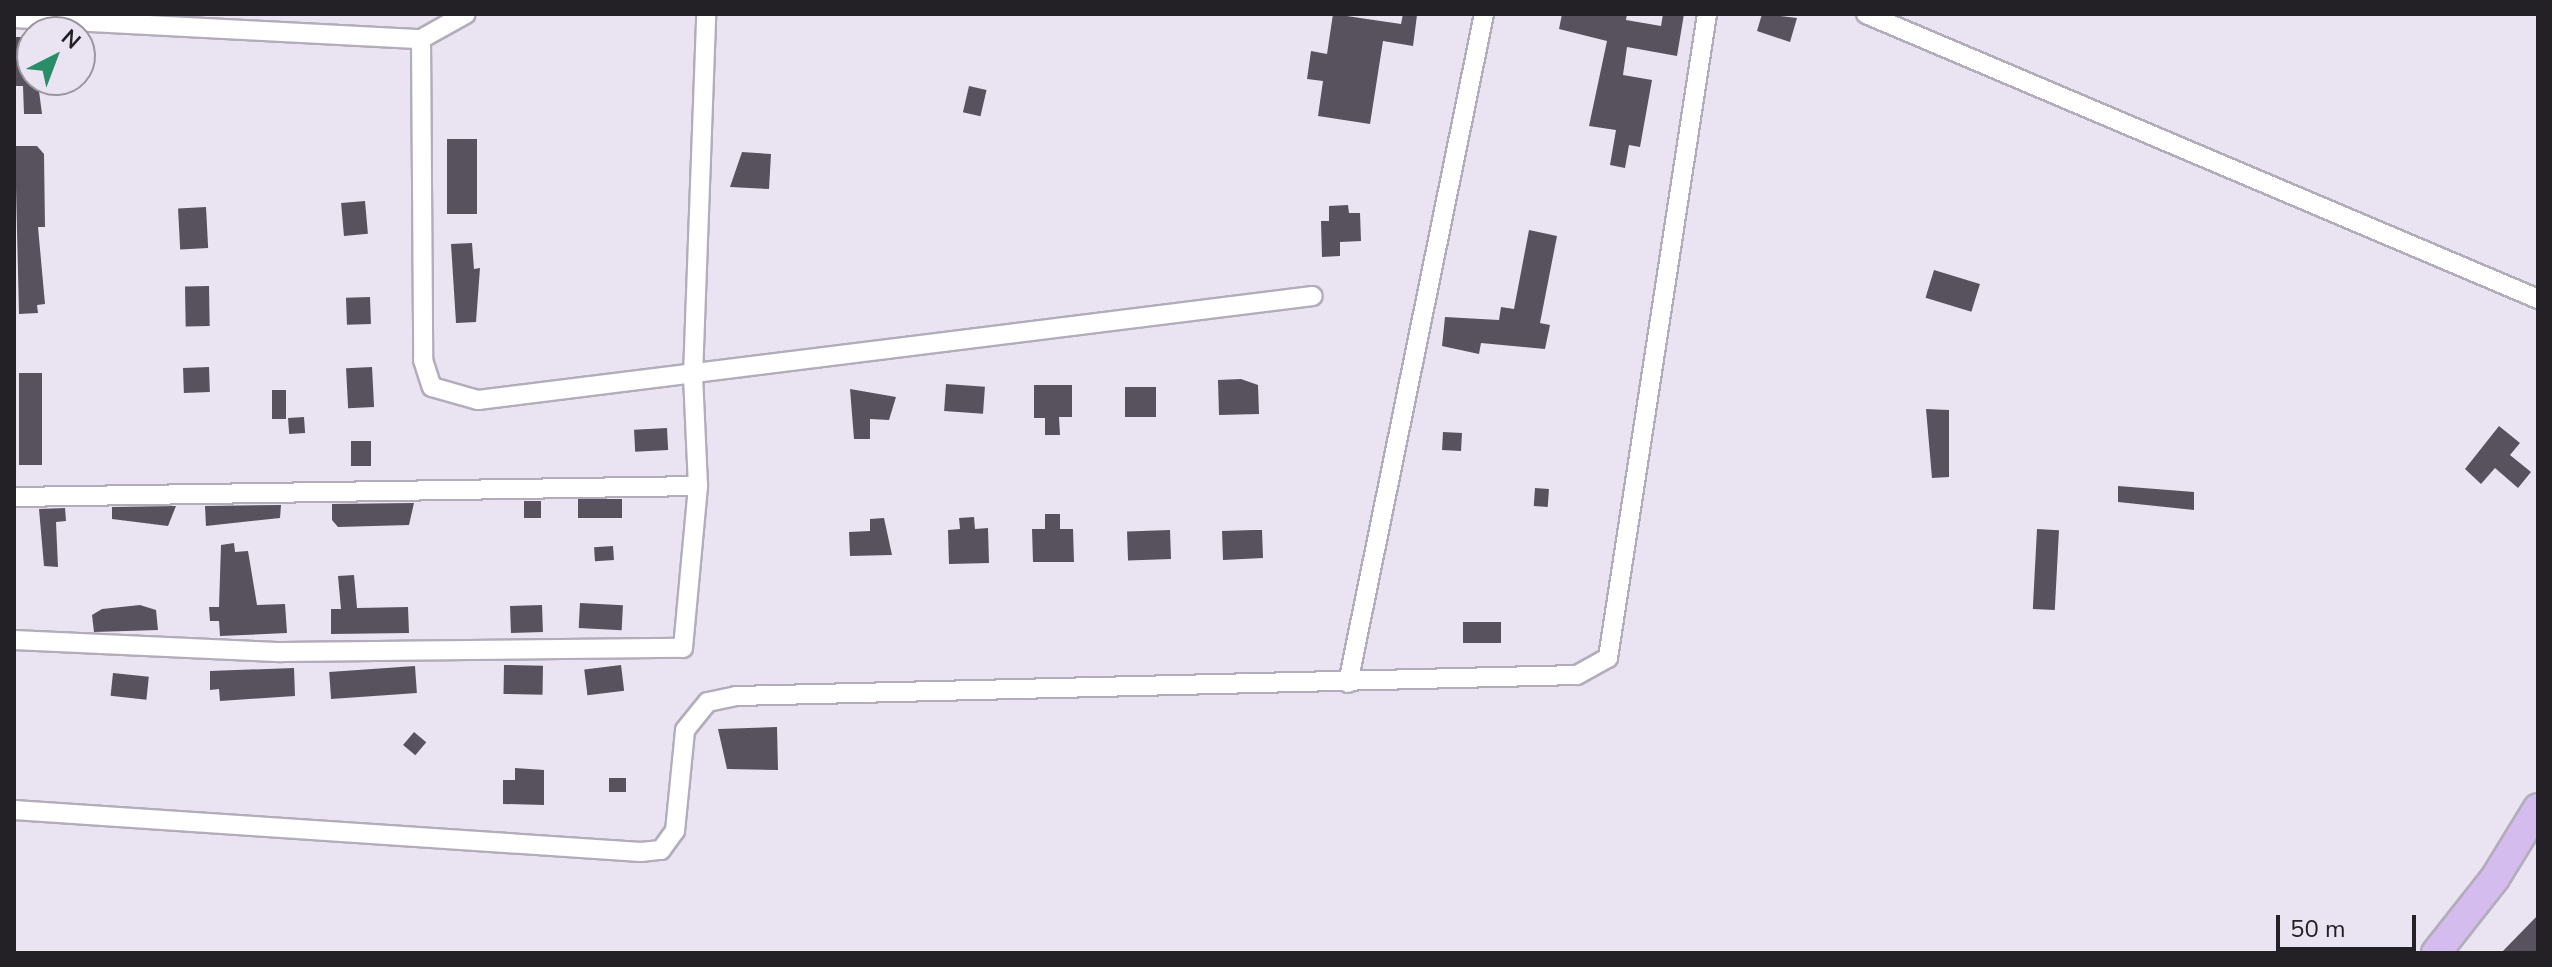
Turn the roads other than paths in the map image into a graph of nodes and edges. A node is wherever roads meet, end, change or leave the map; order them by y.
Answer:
1 (466, 14) edge
2 (706, 14) edge
3 (1484, 14) edge
4 (1707, 14) edge
5 (1866, 14) edge
6 (14, 18) edge
7 (421, 39) junction
8 (1313, 296) dead end
9 (2538, 299) edge
10 (693, 376) junction
11 (698, 486) junction
12 (14, 497) edge
13 (14, 640) edge
14 (1348, 683) junction
15 (2538, 808) edge
16 (14, 810) edge
17 (2436, 953) edge

1 - 7 street
2 - 10 street
3 - 14 street
4 - 14 street
5 - 9 street
6 - 7 street
7 - 10 street
8 - 10 street
10 - 11 street
11 - 12 street
11 - 13 street
14 - 16 street
15 - 17 highway

